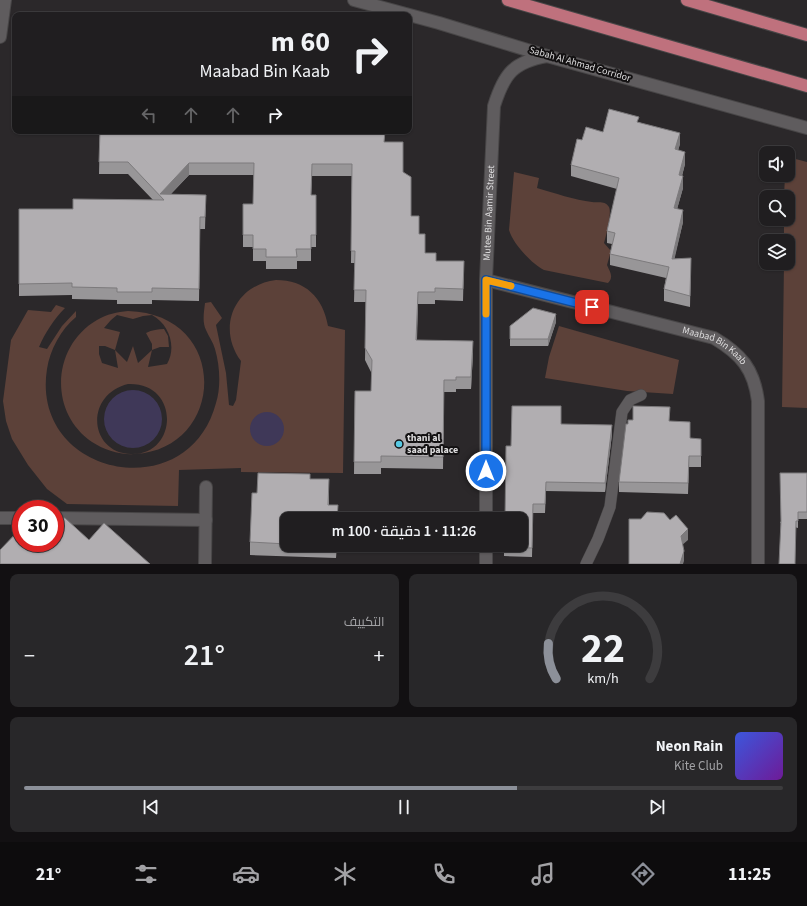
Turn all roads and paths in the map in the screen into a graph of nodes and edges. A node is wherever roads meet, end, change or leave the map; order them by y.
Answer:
1 (5, 0) edge
2 (354, 0) edge
3 (508, 0) edge
4 (687, 0) edge
5 (398, 12) edge
6 (412, 16) edge
7 (807, 35) edge
8 (0, 37) edge
9 (547, 56) junction
10 (807, 86) edge
11 (807, 128) edge
12 (486, 280) junction
13 (641, 395) dead end
14 (206, 487) dead end
15 (486, 512) edge
16 (0, 518) edge
17 (12, 518) edge
18 (64, 518) edge
19 (206, 520) junction
20 (486, 552) edge
21 (205, 564) edge
22 (486, 564) edge
23 (586, 564) edge
24 (758, 564) edge

1 - 8 street
2 - 5 street, Sabah Al Ahmad Corridor
3 - 10 highway
4 - 7 highway
6 - 9 street, Sabah Al Ahmad Corridor
9 - 11 street, Sabah Al Ahmad Corridor
9 - 12 street, Mutee Bin Aamir Street
12 - 15 street, Mutee Bin Aamir Street
12 - 24 street, Maabad Bin Kaab
13 - 23 lane
14 - 19 street
16 - 17 street
18 - 19 street
19 - 21 street
20 - 22 street

